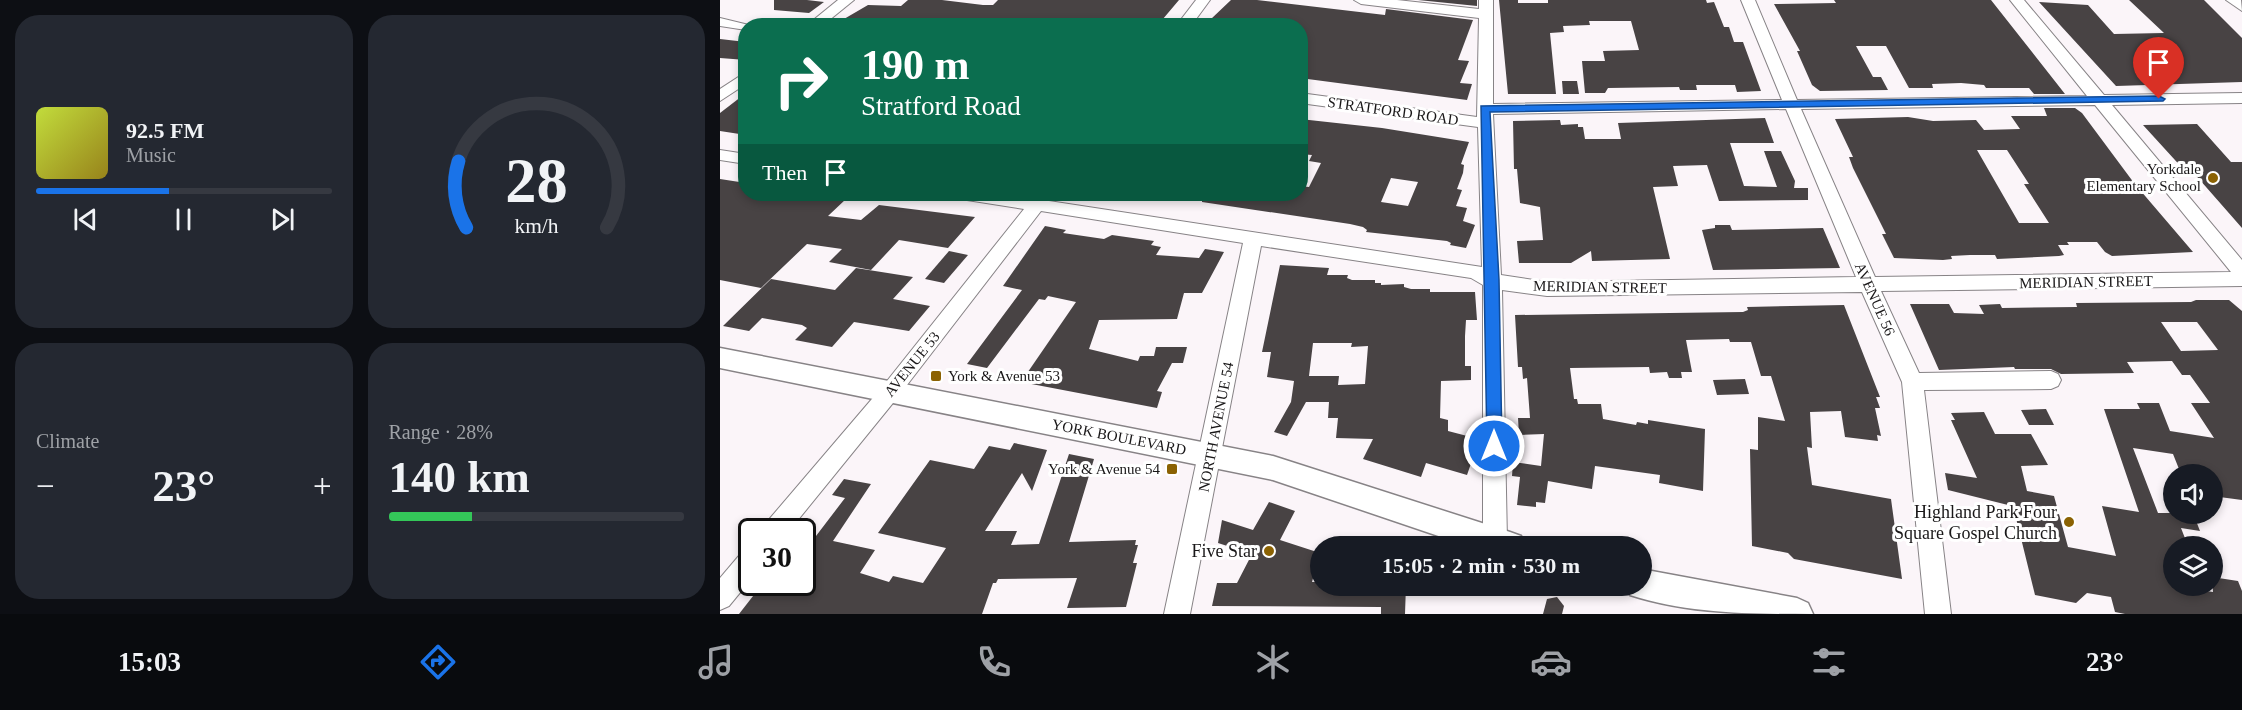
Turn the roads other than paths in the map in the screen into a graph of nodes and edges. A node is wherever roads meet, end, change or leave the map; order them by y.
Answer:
1 (847, 0) edge
2 (1203, 0) edge
3 (1367, 0) edge
4 (1748, 0) edge
5 (2017, 0) edge
6 (2233, 0) edge
7 (1485, 7) edge
8 (2242, 8) edge
9 (823, 18) edge
10 (1189, 18) edge
11 (720, 22) edge
12 (738, 25) edge
13 (738, 82) edge
14 (720, 96) edge
15 (2242, 98) edge
16 (1308, 99) edge
17 (2097, 99) junction
18 (1791, 103) junction
19 (1485, 116) junction
20 (720, 154) edge
21 (738, 157) edge
22 (1040, 201) edge
23 (1052, 201) edge
24 (1252, 239) junction
25 (2242, 273) edge
26 (2242, 279) edge
27 (1492, 280) junction
28 (1869, 285) junction
29 (720, 358) edge
30 (2051, 380) dead end
31 (1912, 382) junction
32 (890, 392) junction
33 (1211, 455) junction
34 (785, 518) edge
35 (1479, 536) edge
36 (1503, 536) edge
37 (738, 576) edge
38 (1652, 587) edge
39 (720, 597) edge
40 (1177, 614) edge
41 (1797, 614) edge
42 (1938, 614) edge

1 - 9 street
2 - 10 street
3 - 7 street
4 - 18 street, AVENUE 56
5 - 17 street
6 - 8 street
7 - 19 street
11 - 12 street
13 - 14 street
15 - 17 street, STRATFORD ROAD
16 - 19 street, STRATFORD ROAD
17 - 18 street, STRATFORD ROAD
17 - 25 street
18 - 19 street, STRATFORD ROAD
18 - 28 street, AVENUE 56
19 - 27 street
20 - 21 street
22 - 32 street, AVENUE 53
23 - 24 street, MERIDIAN STREET
24 - 27 street, MERIDIAN STREET
24 - 33 street, NORTH AVENUE 54
26 - 28 street, MERIDIAN STREET
27 - 28 street, MERIDIAN STREET
27 - 36 street
28 - 31 street, AVENUE 56
29 - 32 main road, YORK BOULEVARD
30 - 31 street
31 - 42 street, AVENUE 56
32 - 33 main road, YORK BOULEVARD
32 - 34 street, AVENUE 53
33 - 35 main road, YORK BOULEVARD
33 - 40 street, NORTH AVENUE 54
37 - 39 street
38 - 41 main road

